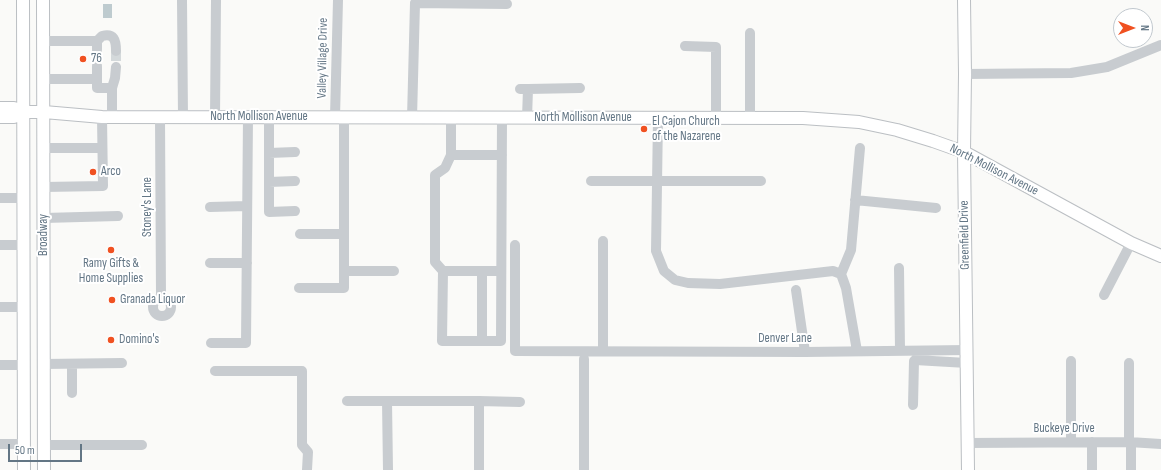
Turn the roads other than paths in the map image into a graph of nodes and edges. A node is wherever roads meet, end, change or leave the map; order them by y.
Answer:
1 (23, 0) edge
2 (43, 0) edge
3 (182, 0) edge
4 (216, 0) edge
5 (338, 0) edge
6 (964, 0) edge
7 (508, 4) dead end
8 (750, 33) dead end
9 (43, 41) junction
10 (1161, 45) edge
11 (685, 46) dead end
12 (116, 51) tunnel mouth
13 (97, 67) tunnel mouth
14 (116, 67) tunnel mouth
15 (965, 74) junction
16 (43, 79) junction
17 (97, 79) junction
18 (112, 88) junction
19 (580, 88) dead end
20 (0, 108) edge
21 (23, 112) junction
22 (44, 112) junction
23 (0, 117) edge
24 (107, 117) junction
25 (160, 117) junction
26 (183, 117) junction
27 (215, 117) junction
28 (248, 117) junction
29 (269, 117) junction
30 (340, 117) junction
31 (412, 118) junction
32 (451, 118) junction
33 (502, 118) junction
34 (527, 118) junction
35 (658, 118) junction
36 (716, 118) junction
37 (750, 119) junction
38 (44, 148) junction
39 (102, 148) junction
40 (860, 148) dead end
41 (295, 152) dead end
42 (964, 152) junction
43 (269, 153) junction
44 (451, 155) junction
45 (502, 155) junction
46 (295, 181) dead end
47 (591, 181) dead end
48 (657, 181) junction
49 (761, 181) dead end
50 (269, 182) junction
51 (44, 187) junction
52 (0, 198) edge
53 (24, 198) junction
54 (855, 200) junction
55 (247, 206) junction
56 (210, 207) dead end
57 (936, 208) dead end
58 (296, 212) dead end
59 (118, 216) dead end
60 (44, 218) junction
61 (300, 234) dead end
62 (344, 234) junction
63 (603, 241) dead end
64 (1131, 243) junction
65 (0, 245) edge
66 (24, 245) junction
67 (515, 245) dead end
68 (1161, 256) edge
69 (210, 263) dead end
70 (247, 263) junction
71 (899, 268) dead end
72 (344, 271) junction
73 (394, 271) dead end
74 (443, 271) junction
75 (482, 271) junction
76 (501, 271) junction
77 (841, 274) junction
78 (299, 288) dead end
79 (796, 290) dead end
80 (1104, 295) dead end
81 (161, 297) dead end
82 (0, 307) edge
83 (24, 307) junction
84 (482, 341) junction
85 (211, 343) dead end
86 (603, 350) junction
87 (900, 350) junction
88 (967, 350) junction
89 (857, 351) junction
90 (805, 352) junction
91 (584, 359) dead end
92 (1071, 361) dead end
93 (967, 362) junction
94 (1129, 362) dead end
95 (122, 363) dead end
96 (44, 364) junction
97 (72, 364) junction
98 (0, 365) edge
99 (24, 365) junction
100 (215, 371) dead end
101 (72, 393) dead end
102 (347, 401) dead end
103 (387, 401) junction
104 (479, 401) junction
105 (520, 402) dead end
106 (913, 405) dead end
107 (1071, 442) junction
108 (1092, 442) junction
109 (1130, 442) junction
110 (968, 443) junction
111 (0, 444) edge
112 (24, 444) junction
113 (1161, 444) edge
114 (44, 445) junction
115 (142, 445) dead end
116 (24, 470) edge
117 (44, 470) edge
118 (308, 470) edge
119 (388, 470) edge
120 (480, 470) edge
121 (584, 470) edge
122 (968, 470) edge
123 (1092, 470) edge
124 (1131, 470) edge

1 - 21 main road, Broadway
2 - 9 main road, Broadway
3 - 26 street
4 - 27 street
5 - 30 street, Valley Village Drive
6 - 15 main road, Greenfield Drive
7 - 31 street
8 - 37 street
9 - 12 street
9 - 16 main road, Broadway
10 - 15 street
11 - 36 street
13 - 17 street
14 - 18 street
15 - 42 main road, Greenfield Drive
16 - 17 street
16 - 22 main road, Broadway
17 - 18 street
18 - 24 street
19 - 34 street
20 - 21 main road, North Mollison Avenue
21 - 22 main road, North Mollison Avenue
21 - 23 main road, North Mollison Avenue
21 - 53 main road, Broadway
22 - 24 main road, North Mollison Avenue
22 - 38 main road, Broadway
24 - 25 main road, North Mollison Avenue
24 - 39 street
25 - 26 main road, North Mollison Avenue
25 - 81 street, Stoney's Lane
26 - 27 main road, North Mollison Avenue
27 - 28 main road, North Mollison Avenue
28 - 29 main road, North Mollison Avenue
28 - 55 street
29 - 30 main road, North Mollison Avenue
29 - 43 street
30 - 31 main road, North Mollison Avenue
30 - 62 street, Valley Village Drive
31 - 32 main road, North Mollison Avenue
32 - 33 main road, North Mollison Avenue
32 - 44 street
33 - 34 main road, North Mollison Avenue
33 - 45 street
34 - 35 main road, North Mollison Avenue
35 - 36 main road, North Mollison Avenue
35 - 48 street
36 - 37 main road, North Mollison Avenue
37 - 42 main road, North Mollison Avenue
38 - 39 street
38 - 51 main road, Broadway
39 - 51 street
40 - 54 street
41 - 43 street
42 - 64 main road, North Mollison Avenue
42 - 88 main road, Greenfield Drive
43 - 50 street
44 - 45 street
44 - 74 street
45 - 76 street
46 - 50 street
47 - 48 street
48 - 49 street
48 - 77 street
50 - 58 street
51 - 60 main road, Broadway
52 - 53 street
53 - 66 main road, Broadway
54 - 57 street
54 - 77 street
55 - 56 street
55 - 70 street
59 - 60 street
60 - 96 main road, Broadway
61 - 62 street
62 - 72 street, Valley Village Drive
63 - 86 street
64 - 68 main road, North Mollison Avenue
64 - 80 street
65 - 66 street
66 - 83 main road, Broadway
67 - 86 street, Denver Lane
69 - 70 street
70 - 85 street
71 - 87 street
72 - 73 street
72 - 78 street, Valley Village Drive
74 - 75 street
74 - 84 street
75 - 76 street
75 - 84 street
76 - 84 street
77 - 89 street
79 - 90 street
82 - 83 street
83 - 99 main road, Broadway
86 - 90 street, Denver Lane
87 - 88 street, Denver Lane
87 - 89 street, Denver Lane
88 - 93 main road, Greenfield Drive
89 - 90 street, Denver Lane
91 - 121 street
92 - 107 street
93 - 106 street
93 - 110 main road, Greenfield Drive
94 - 109 street
95 - 97 street
96 - 97 street
96 - 114 main road, Broadway
97 - 101 street
98 - 99 street
99 - 112 main road, Broadway
100 - 118 street
102 - 103 street
103 - 104 street
103 - 119 street
104 - 105 street
104 - 120 street
107 - 108 street, Buckeye Drive
107 - 110 street, Buckeye Drive
108 - 109 street, Buckeye Drive
108 - 123 street
109 - 113 street, Buckeye Drive
109 - 124 street
110 - 122 main road, Greenfield Drive
111 - 112 street
112 - 116 main road, Broadway
114 - 115 street
114 - 117 main road, Broadway

